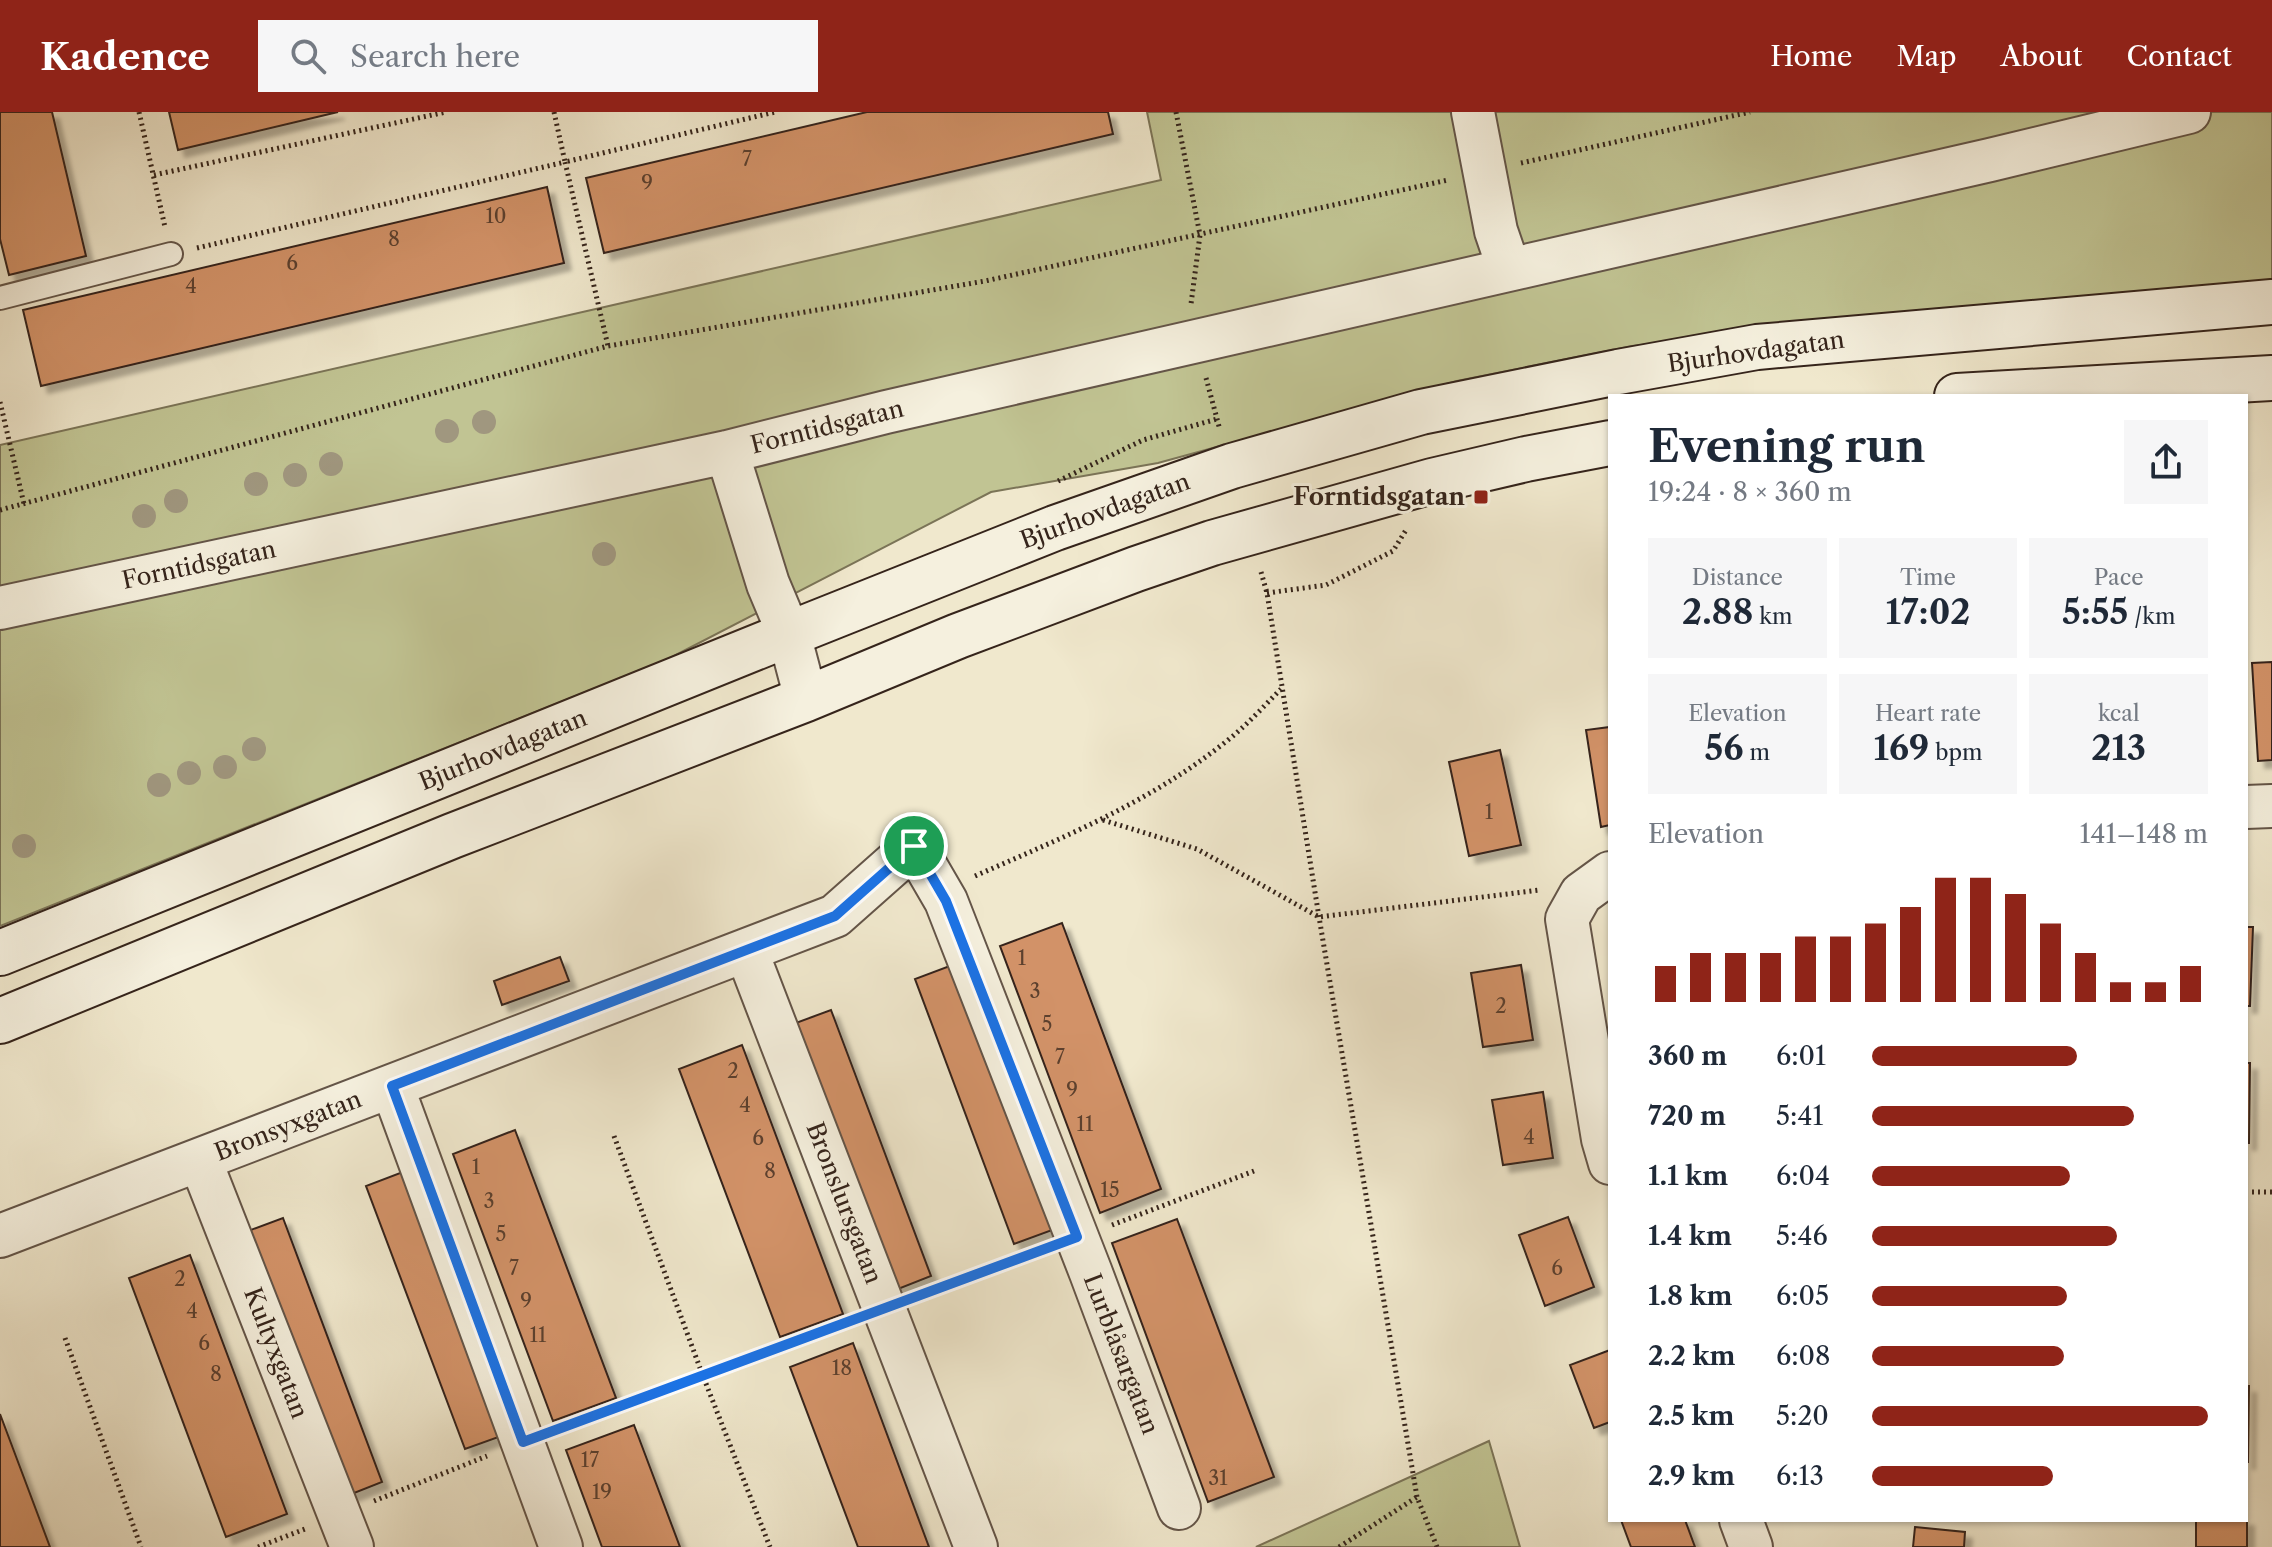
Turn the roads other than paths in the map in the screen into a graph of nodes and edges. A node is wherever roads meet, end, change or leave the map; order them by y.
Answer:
1 (1473, 112) edge
2 (2189, 112) edge
3 (171, 254) road end
4 (1509, 269) junction
5 (0, 298) edge
6 (2272, 302) edge
7 (2272, 378) edge
8 (1992, 394) edge
9 (1608, 443) edge
10 (727, 452) junction
11 (0, 608) edge
12 (789, 634) junction
13 (806, 699) junction
14 (2272, 806) edge
15 (2248, 807) edge
16 (914, 846) joint
17 (1589, 891) edge
18 (746, 950) junction
19 (0, 953) edge
20 (0, 1021) edge
21 (392, 1086) junction
22 (1608, 1156) edge
23 (200, 1160) junction
24 (0, 1236) edge
25 (1179, 1508) dead end
26 (1742, 1522) edge
27 (346, 1531) edge
28 (561, 1547) edge
29 (976, 1547) edge
30 (1751, 1547) edge

1 - 4 street
2 - 4 street, Forntidsgatan
3 - 5 lane
4 - 10 street, Forntidsgatan
6 - 12 main road, Bjurhovdagatan
7 - 8 main road
9 - 13 main road
10 - 11 street, Forntidsgatan
10 - 12 street, Forntidsgatan
12 - 13 street, Forntidsgatan
12 - 19 main road, Bjurhovdagatan
13 - 20 main road
14 - 15 street
16 - 18 street, Bronsyxgatan
16 - 25 street, Lurblåsargatan
17 - 22 street
18 - 21 street, Bronsyxgatan
18 - 29 street, Bronslursgatan
21 - 23 street, Bronsyxgatan
21 - 28 street
23 - 24 street, Bronsyxgatan
23 - 27 street, Kultyxgatan
26 - 30 street

